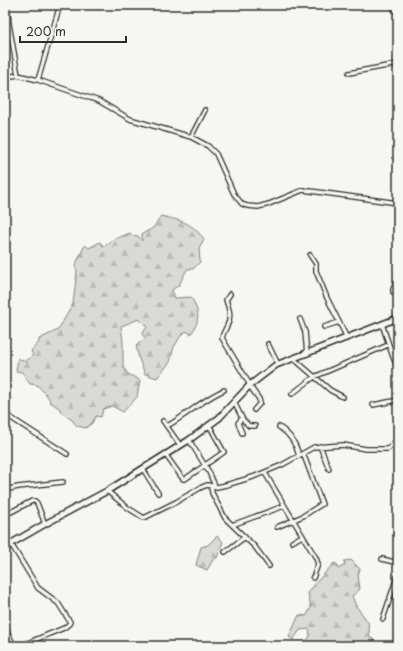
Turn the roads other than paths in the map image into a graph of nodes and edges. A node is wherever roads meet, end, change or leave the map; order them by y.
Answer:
1 (7, 5) edge
2 (60, 5) edge
3 (392, 5) edge
4 (398, 15) edge
5 (12, 37) junction
6 (5, 38) edge
7 (398, 64) edge
8 (349, 73) dead end
9 (18, 75) junction
10 (5, 77) edge
11 (38, 80) junction
12 (205, 110) dead end
13 (191, 137) junction
14 (398, 203) edge
15 (310, 255) dead end
16 (398, 279) edge
17 (393, 292) dead end
18 (230, 294) dead end
19 (398, 318) edge
20 (300, 319) dead end
21 (339, 322) junction
22 (382, 324) junction
23 (324, 327) dead end
24 (348, 338) junction
25 (268, 344) dead end
26 (388, 345) junction
27 (307, 354) junction
28 (293, 358) junction
29 (278, 364) junction
30 (398, 368) edge
31 (314, 377) junction
32 (250, 385) junction
33 (224, 390) dead end
34 (292, 394) dead end
35 (343, 398) dead end
36 (398, 400) edge
37 (234, 402) junction
38 (373, 405) dead end
39 (254, 410) dead end
40 (5, 414) edge
41 (242, 418) junction
42 (163, 421) dead end
43 (209, 425) junction
44 (167, 426) junction
45 (255, 426) dead end
46 (279, 427) dead end
47 (242, 433) dead end
48 (398, 439) edge
49 (189, 440) junction
50 (180, 445) junction
51 (320, 446) junction
52 (304, 453) junction
53 (67, 454) dead end
54 (165, 454) junction
55 (299, 456) junction
56 (205, 465) junction
57 (143, 469) junction
58 (329, 469) dead end
59 (265, 473) junction
60 (63, 482) dead end
61 (213, 486) junction
62 (5, 490) edge
63 (107, 492) junction
64 (158, 494) dead end
65 (284, 506) junction
66 (5, 515) edge
67 (293, 521) junction
68 (45, 524) junction
69 (232, 525) junction
70 (277, 527) dead end
71 (302, 536) junction
72 (245, 537) junction
73 (292, 542) dead end
74 (12, 544) junction
75 (5, 547) edge
76 (225, 552) dead end
77 (382, 559) dead end
78 (398, 563) edge
79 (269, 566) dead end
80 (398, 574) edge
81 (313, 578) dead end
82 (383, 619) dead end
83 (5, 627) edge
84 (14, 646) edge
85 (20, 646) edge

1 - 5 street
2 - 11 street
3 - 4 street
5 - 6 street
5 - 9 street
7 - 8 street
9 - 10 street
9 - 11 street
11 - 13 street
12 - 13 street
13 - 14 street
15 - 21 street
16 - 17 street
18 - 32 street
19 - 22 street
20 - 27 street
21 - 23 street
21 - 24 street
22 - 24 street
22 - 26 street
24 - 27 street
25 - 29 street
26 - 30 street
26 - 31 street
27 - 28 street
28 - 29 street
28 - 31 street
29 - 32 street
31 - 34 street
31 - 35 street
32 - 37 street
32 - 39 street
33 - 44 street
36 - 38 street
37 - 41 street
37 - 43 street
40 - 53 street
41 - 45 street
41 - 47 street
42 - 44 street
43 - 49 street
43 - 56 street
44 - 50 street
46 - 55 street
48 - 51 street
49 - 50 street
49 - 56 street
50 - 54 street
51 - 52 street
51 - 58 street
52 - 55 street
52 - 67 street
54 - 56 street
54 - 57 street
55 - 59 street
56 - 61 street
57 - 63 street
57 - 64 street
59 - 61 street
59 - 65 street
60 - 62 street
61 - 63 street
61 - 69 street
63 - 68 street
65 - 67 street
65 - 69 street
66 - 68 street
67 - 70 street
67 - 71 street
68 - 74 street
69 - 72 street
71 - 73 street
71 - 81 street
72 - 76 street
72 - 79 street
74 - 75 street
74 - 85 street
77 - 78 street
80 - 82 street
83 - 84 street

